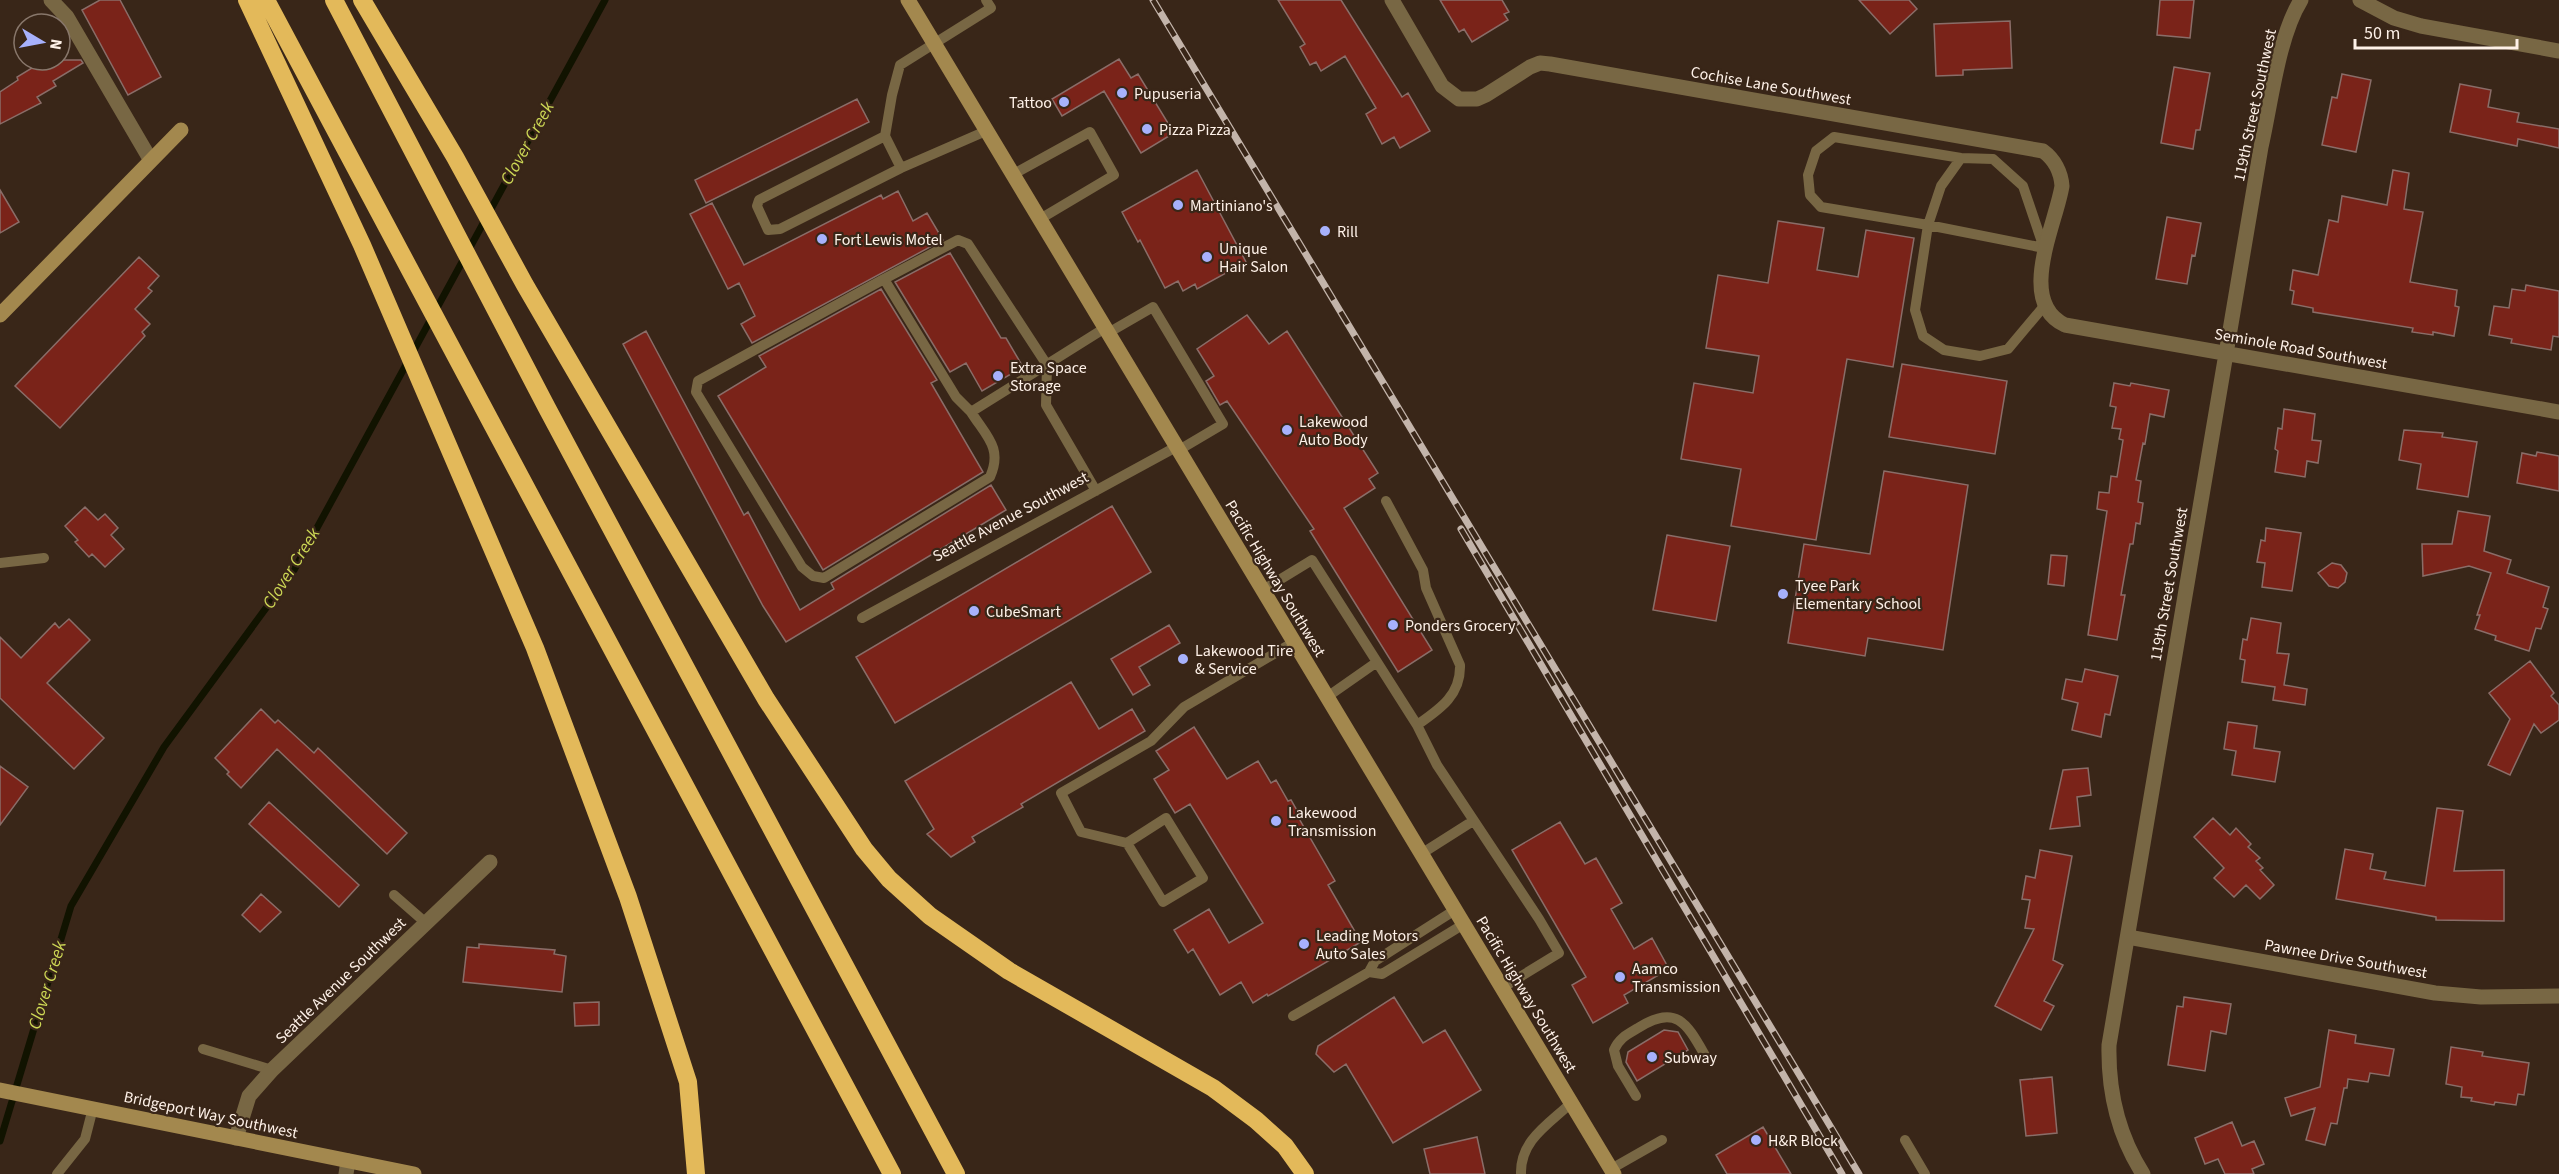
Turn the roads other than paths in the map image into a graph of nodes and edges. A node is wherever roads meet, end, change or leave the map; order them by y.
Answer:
1 (51, 0) edge
2 (247, 0) edge
3 (266, 0) edge
4 (334, 0) edge
5 (362, 0) edge
6 (908, 0) edge
7 (986, 0) edge
8 (1392, 0) edge
9 (2301, 0) edge
10 (2360, 0) edge
11 (933, 43) junction
12 (2559, 51) edge
13 (181, 130) dead end
14 (987, 131) junction
15 (885, 136) junction
16 (1961, 158) junction
17 (150, 159) junction
18 (901, 168) junction
19 (1012, 175) junction
20 (1040, 219) junction
21 (1928, 225) junction
22 (2044, 248) junction
23 (884, 279) junction
24 (2045, 305) junction
25 (0, 315) edge
26 (1106, 331) junction
27 (2227, 353) junction
28 (1047, 364) junction
29 (971, 412) junction
30 (2559, 412) edge
31 (1178, 449) junction
32 (1096, 491) junction
33 (1386, 501) dead end
34 (44, 558) dead end
35 (0, 563) edge
36 (1263, 590) junction
37 (862, 618) dead end
38 (1294, 642) junction
39 (1377, 662) junction
40 (1327, 697) junction
41 (1418, 724) junction
42 (1473, 821) junction
43 (1127, 843) junction
44 (1421, 854) junction
45 (490, 862) dead end
46 (394, 895) dead end
47 (1455, 910) junction
48 (426, 923) junction
49 (1464, 924) junction
50 (2128, 937) junction
51 (1369, 972) junction
52 (1502, 988) junction
53 (2559, 996) edge
54 (1293, 1016) dead end
55 (203, 1049) dead end
56 (1706, 1057) dead end
57 (272, 1070) junction
58 (0, 1090) edge
59 (1636, 1096) dead end
60 (1571, 1103) junction
61 (93, 1108) junction
62 (236, 1138) junction
63 (1662, 1140) dead end
64 (1905, 1140) dead end
65 (347, 1168) edge
66 (1612, 1172) edge
67 (57, 1174) edge
68 (414, 1174) edge
69 (696, 1174) edge
70 (892, 1174) edge
71 (956, 1174) edge
72 (1305, 1174) edge
73 (1521, 1174) edge
74 (1925, 1174) edge
75 (2143, 1174) edge

1 - 17 street
2 - 69 highway
3 - 70 highway
4 - 71 highway
5 - 72 highway
6 - 11 street, Pacific Highway Southwest
7 - 11 lane
8 - 22 street, Cochise Lane Southwest
9 - 27 street, 119th Street Southwest
10 - 12 street
11 - 14 street, Pacific Highway Southwest
11 - 15 lane
13 - 17 street
14 - 18 lane
14 - 19 street, Pacific Highway Southwest
15 - 18 lane
15 - 18 lane
16 - 21 lane
16 - 21 lane
16 - 22 lane
17 - 25 street
19 - 20 street, Pacific Highway Southwest
19 - 20 lane
20 - 26 street, Pacific Highway Southwest
21 - 22 lane
21 - 24 lane
22 - 24 street, Cochise Lane Southwest
23 - 28 lane
23 - 29 lane
23 - 29 lane
24 - 27 street, Seminole Road Southwest
26 - 28 lane
26 - 31 street, Pacific Highway Southwest
26 - 31 lane, Seattle Avenue Southwest
27 - 30 street, Seminole Road Southwest
27 - 50 street, 119th Street Southwest
28 - 29 lane
28 - 32 lane
31 - 32 lane, Seattle Avenue Southwest
31 - 36 street, Pacific Highway Southwest
32 - 37 lane, Seattle Avenue Southwest
33 - 41 lane
34 - 35 lane
36 - 38 street, Pacific Highway Southwest
36 - 39 lane
38 - 40 street, Pacific Highway Southwest
38 - 43 lane
39 - 40 lane
39 - 41 lane
40 - 44 street, Pacific Highway Southwest
41 - 42 lane
42 - 44 lane
42 - 52 lane
43 - 43 lane
44 - 47 street, Pacific Highway Southwest
45 - 48 street, Seattle Avenue Southwest
46 - 48 lane
47 - 49 street, Pacific Highway Southwest
47 - 51 lane
48 - 57 street, Seattle Avenue Southwest
49 - 51 lane
49 - 52 street, Pacific Highway Southwest
50 - 53 street, Pawnee Drive Southwest
50 - 75 street, 119th Street Southwest
51 - 54 lane
52 - 60 street, Pacific Highway Southwest
55 - 57 lane
56 - 59 lane
57 - 62 street, Seattle Avenue Southwest
58 - 61 street, Bridgeport Way Southwest
60 - 66 street, Pacific Highway Southwest
60 - 73 lane
61 - 62 street, Bridgeport Way Southwest
61 - 67 lane
62 - 65 street, Bridgeport Way Southwest
63 - 66 lane
64 - 74 lane
65 - 68 street, Bridgeport Way Southwest

